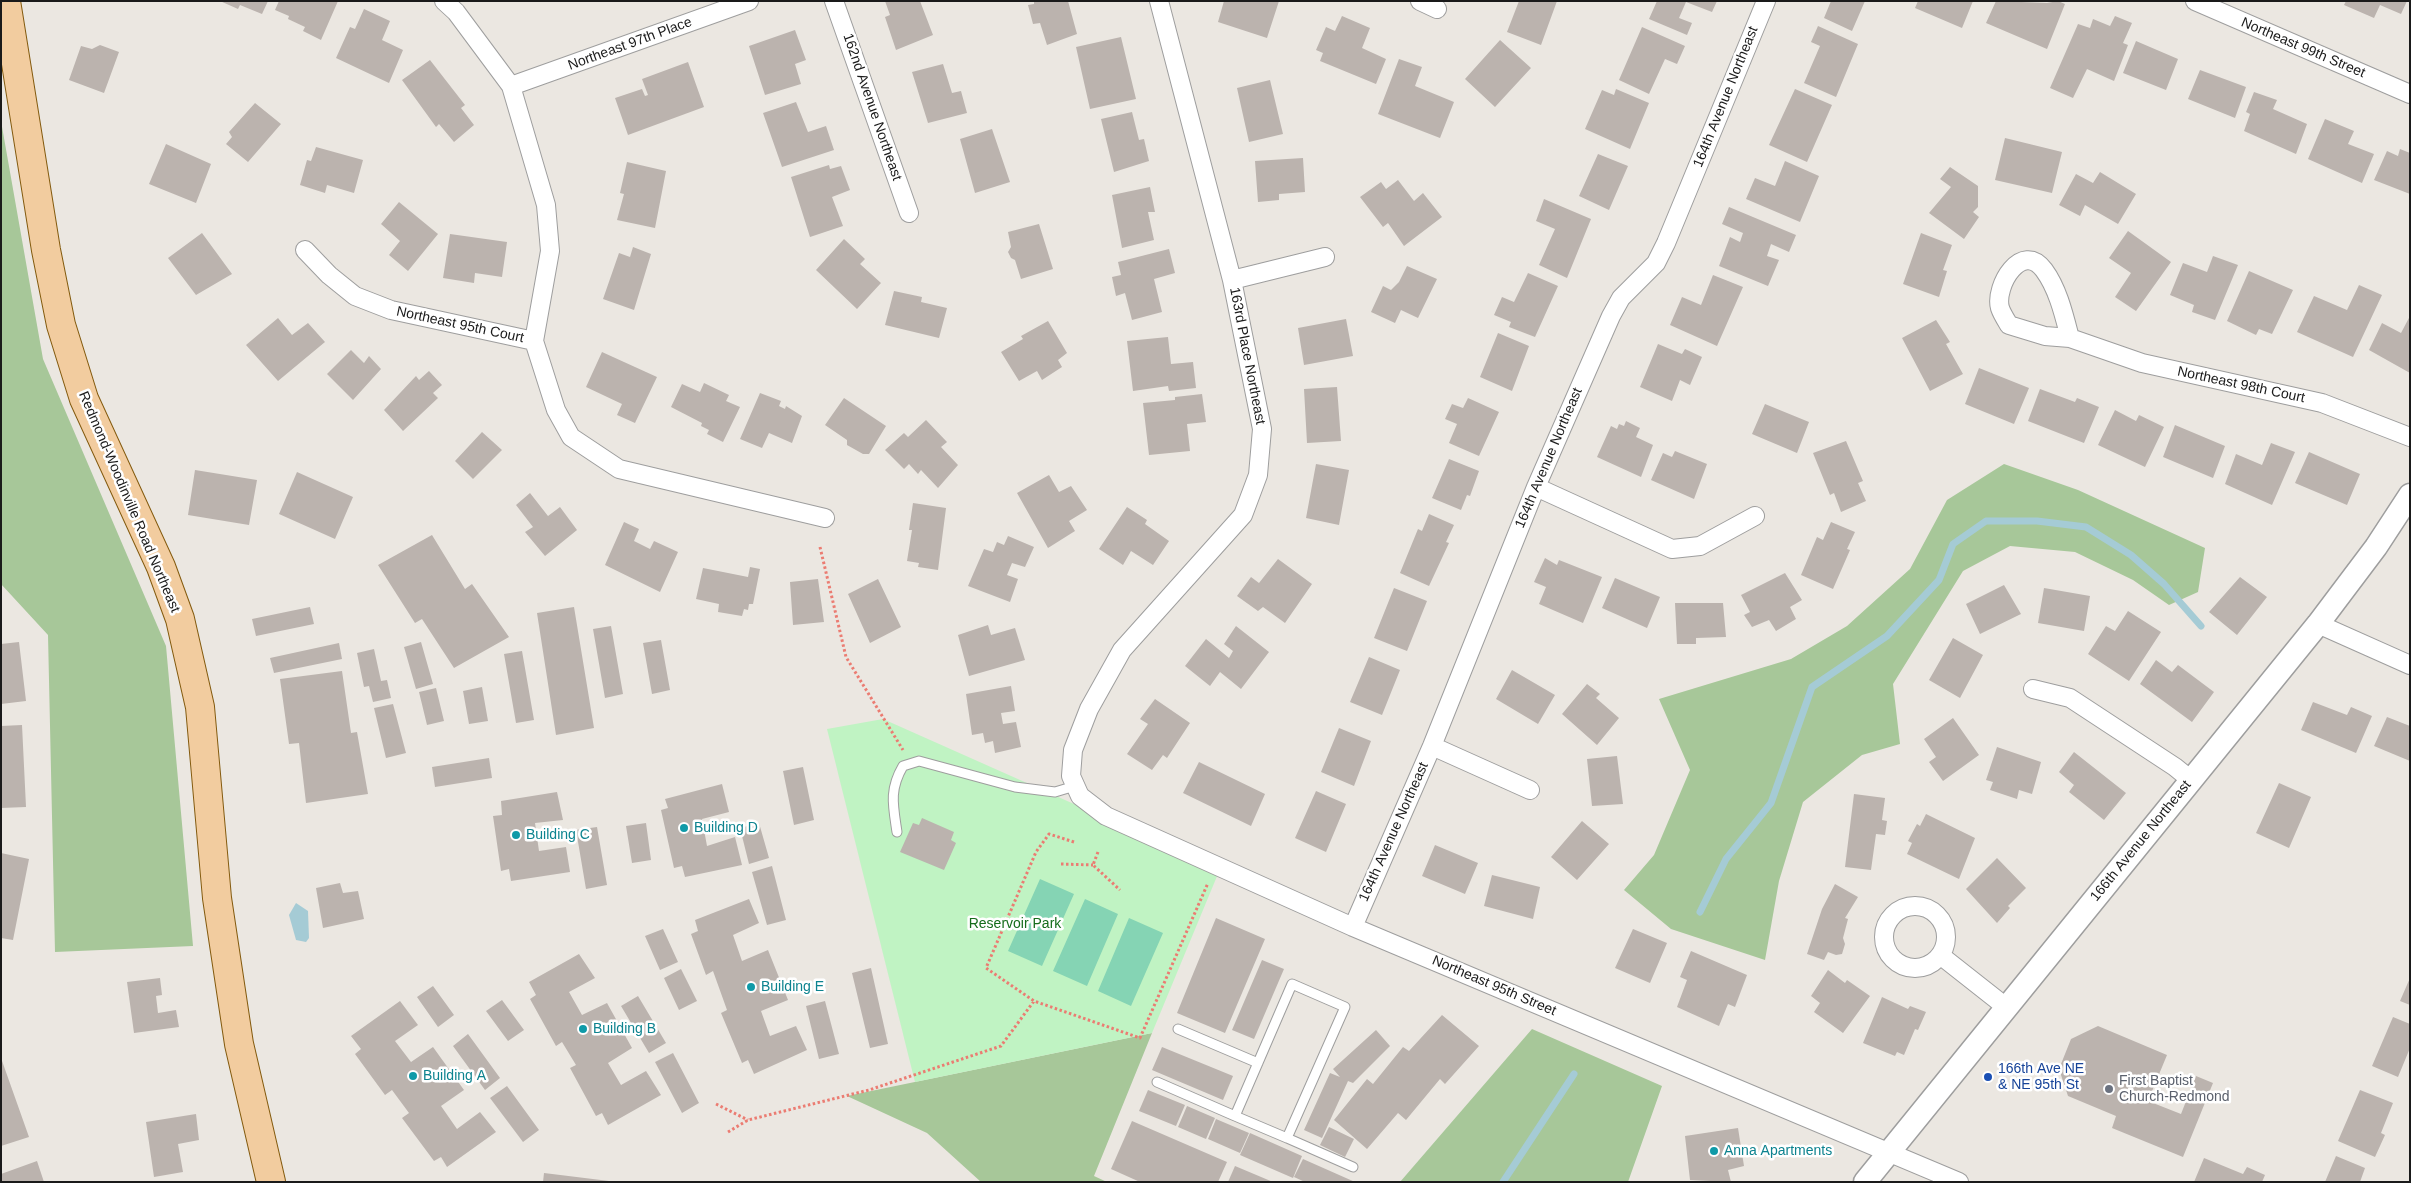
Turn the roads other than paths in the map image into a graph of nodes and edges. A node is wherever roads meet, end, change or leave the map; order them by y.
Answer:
1 (6, 1) edge
2 (444, 1) edge
3 (749, 1) edge
4 (834, 1) edge
5 (1159, 1) edge
6 (1420, 1) edge
7 (1766, 1) edge
8 (2195, 1) edge
9 (1437, 9) dead end
10 (511, 86) junction
11 (2410, 94) edge
12 (909, 213) dead end
13 (305, 250) dead end
14 (1325, 257) dead end
15 (1232, 280) junction
16 (2070, 338) junction
17 (534, 341) junction
18 (2410, 437) edge
19 (1536, 487) junction
20 (2410, 495) edge
21 (1755, 516) dead end
22 (825, 518) dead end
23 (2318, 624) junction
24 (2410, 665) edge
25 (2033, 689) dead end
26 (1432, 746) junction
27 (2190, 780) junction
28 (1075, 786) junction
29 (1530, 790) dead end
30 (897, 832) dead end
31 (1353, 927) junction
32 (1940, 955) dead end
33 (2006, 1007) junction
34 (1178, 1029) dead end
35 (1258, 1063) junction
36 (1157, 1082) dead end
37 (1235, 1116) junction
38 (1287, 1138) junction
39 (1890, 1151) junction
40 (1353, 1167) dead end
41 (271, 1182) edge
42 (1865, 1182) edge
43 (1959, 1182) edge

1 - 41 main road, Redmond-Woodinville Road Northeast
2 - 10 street
3 - 10 street, Northeast 97th Place
4 - 12 street, 162nd Avenue Northeast
5 - 15 street, 163rd Place Northeast
6 - 9 street
7 - 19 street, 164th Avenue Northeast
8 - 11 street, Northeast 99th Street
10 - 17 street
13 - 17 street, Northeast 95th Court
14 - 15 street
15 - 28 street, 163rd Place Northeast
16 - 16 street, Northeast 98th Court
16 - 18 street, Northeast 98th Court
17 - 22 street, Northeast 95th Court
19 - 21 street
19 - 26 street, 164th Avenue Northeast
20 - 23 street, 166th Avenue Northeast
23 - 24 street
23 - 27 street, 166th Avenue Northeast
25 - 27 street
26 - 29 street
26 - 31 street, 164th Avenue Northeast
27 - 33 street, 166th Avenue Northeast
28 - 30 lane
28 - 31 street, Northeast 95th Street
31 - 39 street, Northeast 95th Street
32 - 33 street
33 - 39 street, 166th Avenue Northeast
34 - 35 lane
35 - 37 lane
35 - 38 lane
36 - 37 lane
37 - 38 lane
38 - 40 lane
39 - 42 street, 166th Avenue Northeast
39 - 43 street, Northeast 95th Street

